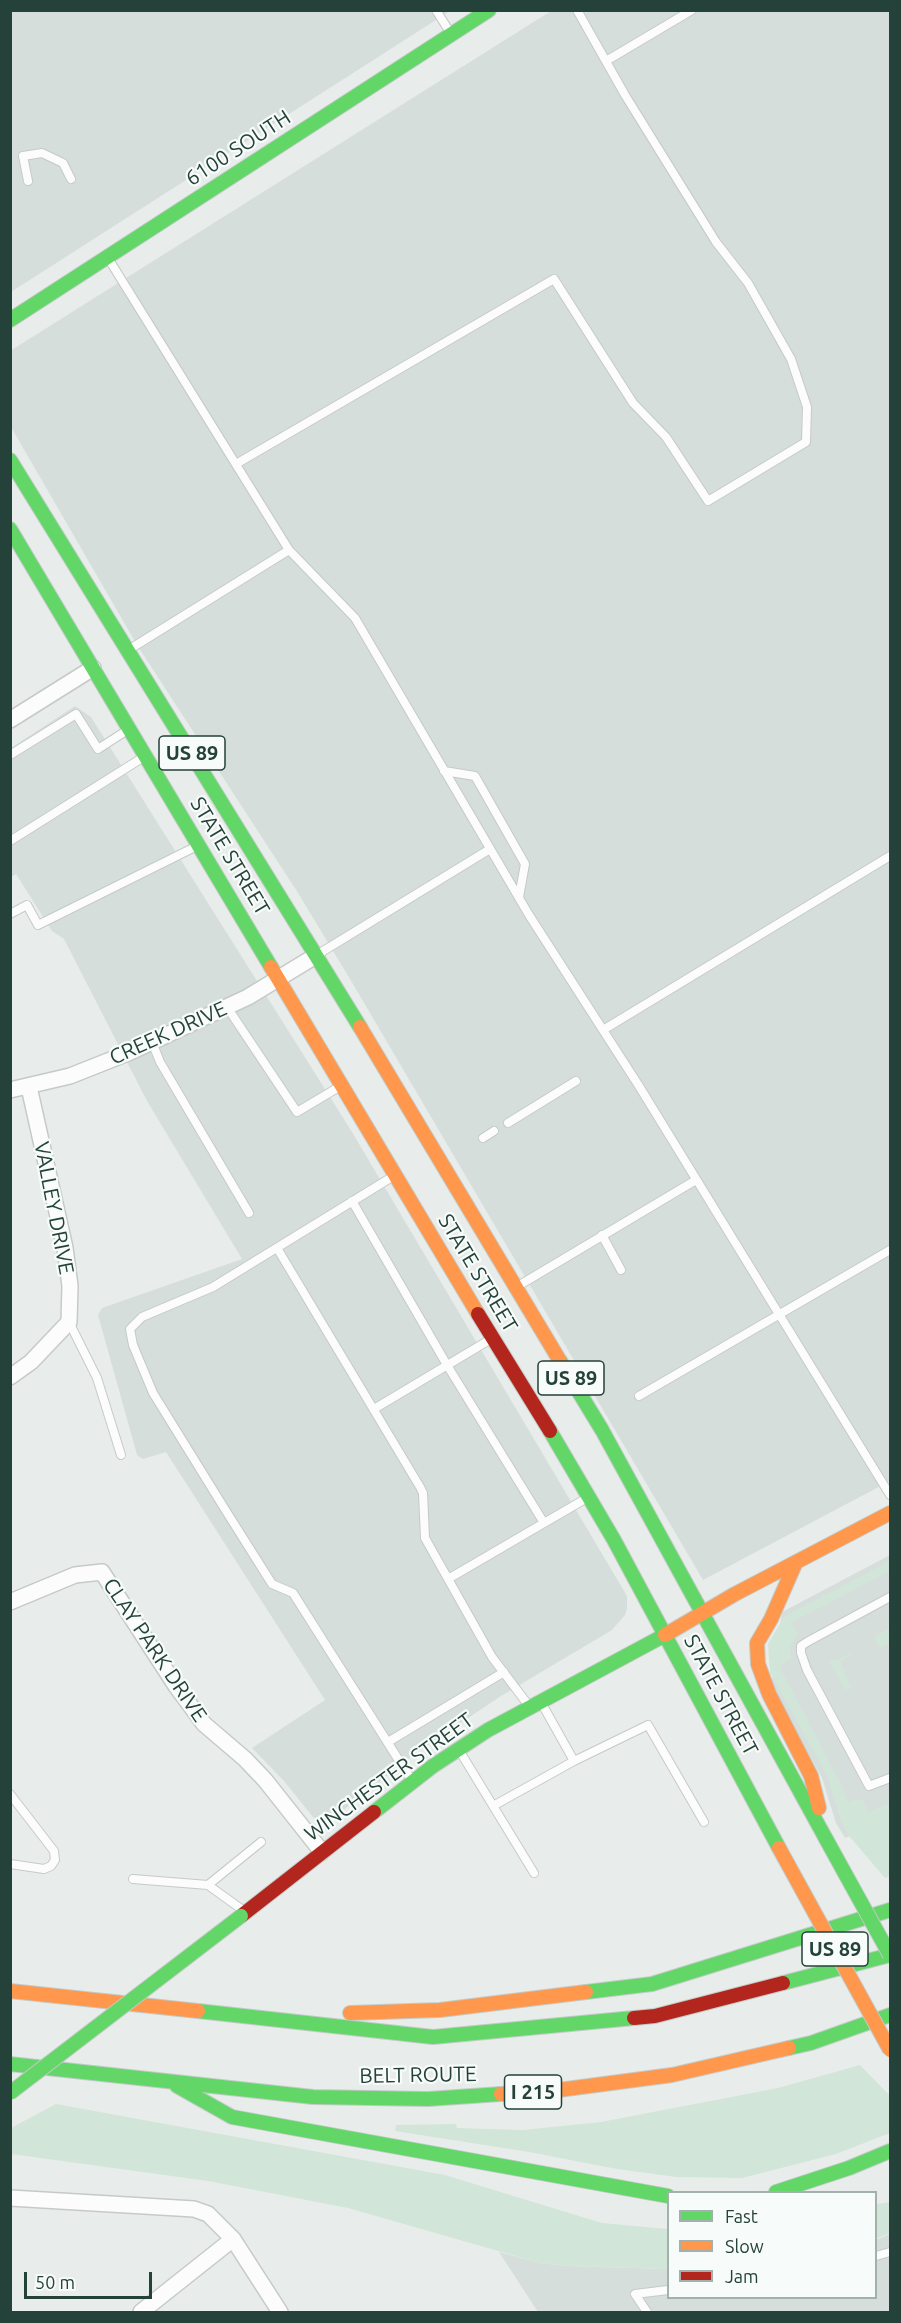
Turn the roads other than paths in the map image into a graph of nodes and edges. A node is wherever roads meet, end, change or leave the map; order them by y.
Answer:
1 (436, 10) edge
2 (489, 10) edge
3 (576, 10) edge
4 (692, 10) edge
5 (451, 35) junction
6 (606, 61) junction
7 (71, 179) dead end
8 (28, 181) dead end
9 (108, 257) junction
10 (10, 320) edge
11 (10, 460) edge
12 (236, 464) junction
13 (10, 529) edge
14 (289, 550) junction
15 (128, 650) junction
16 (93, 668) junction
17 (10, 720) edge
18 (130, 728) junction
19 (10, 755) edge
20 (145, 755) junction
21 (444, 771) junction
22 (10, 842) edge
23 (199, 845) junction
24 (490, 849) junction
25 (891, 856) edge
26 (519, 898) junction
27 (10, 914) edge
28 (317, 955) junction
29 (279, 979) junction
30 (227, 1007) junction
31 (603, 1030) junction
32 (152, 1042) junction
33 (576, 1081) dead end
34 (342, 1085) junction
35 (29, 1087) junction
36 (10, 1090) edge
37 (508, 1123) dead end
38 (494, 1131) dead end
39 (483, 1138) dead end
40 (395, 1175) junction
41 (696, 1180) junction
42 (352, 1201) junction
43 (249, 1213) dead end
44 (602, 1235) junction
45 (277, 1248) junction
46 (891, 1250) edge
47 (621, 1270) dead end
48 (516, 1287) junction
49 (779, 1316) junction
50 (69, 1322) junction
51 (492, 1338) junction
52 (447, 1365) junction
53 (10, 1377) edge
54 (639, 1396) dead end
55 (374, 1409) junction
56 (121, 1455) dead end
57 (891, 1495) edge
58 (589, 1497) junction
59 (891, 1513) edge
60 (544, 1523) junction
61 (796, 1562) junction
62 (448, 1580) junction
63 (891, 1597) edge
64 (10, 1602) edge
65 (704, 1612) junction
66 (665, 1635) junction
67 (504, 1672) junction
68 (535, 1704) junction
69 (388, 1742) junction
70 (459, 1749) junction
71 (574, 1761) junction
72 (891, 1778) edge
73 (412, 1781) junction
74 (10, 1794) edge
75 (493, 1806) junction
76 (704, 1822) dead end
77 (826, 1839) junction
78 (261, 1842) dead end
79 (322, 1852) junction
80 (10, 1864) edge
81 (534, 1873) dead end
82 (134, 1879) dead end
83 (208, 1885) junction
84 (891, 1910) edge
85 (243, 1914) junction
86 (891, 1955) edge
87 (10, 1992) edge
88 (891, 2015) edge
89 (246, 2017) junction
90 (891, 2050) edge
91 (10, 2064) edge
92 (167, 2080) junction
93 (10, 2093) edge
94 (891, 2151) edge
95 (782, 2191) edge
96 (667, 2196) edge
97 (10, 2198) edge
98 (232, 2239) junction
99 (667, 2290) edge
100 (141, 2313) edge
101 (280, 2313) edge
102 (647, 2313) edge

1 - 5 lane
2 - 5 main road, 6100 SOUTH
3 - 6 lane
4 - 6 lane
5 - 9 main road, 6100 SOUTH
6 - 12 lane
7 - 8 lane
9 - 10 main road, 6100 SOUTH
9 - 12 lane
11 - 15 main road, STATE STREET / US 89
12 - 14 lane
13 - 16 main road, STATE STREET / US 89
14 - 15 lane
14 - 21 lane
15 - 28 main road, STATE STREET / US 89
16 - 17 street
16 - 18 main road, STATE STREET / US 89
18 - 19 lane
18 - 20 main road, STATE STREET / US 89
20 - 22 lane
20 - 23 main road, STATE STREET / US 89
21 - 24 lane
21 - 26 lane
23 - 27 lane
23 - 29 main road, STATE STREET / US 89
24 - 26 lane
24 - 28 lane
25 - 31 lane
26 - 31 lane
28 - 29 street, CREEK DRIVE
28 - 48 main road, STATE STREET / US 89
29 - 30 street, CREEK DRIVE
29 - 34 main road, STATE STREET / US 89
30 - 32 street, CREEK DRIVE
30 - 34 lane
31 - 41 lane
32 - 35 street, CREEK DRIVE
32 - 43 lane
33 - 37 lane
34 - 40 main road, STATE STREET / US 89
35 - 36 street, CREEK DRIVE
35 - 50 street, VALLEY DRIVE
38 - 39 lane
40 - 42 lane
40 - 51 main road, STATE STREET / US 89
41 - 44 lane
41 - 49 lane
42 - 45 lane
42 - 52 lane
44 - 47 lane
44 - 48 lane
45 - 55 lane
45 - 69 lane
46 - 49 lane
48 - 65 main road, STATE STREET / US 89
49 - 54 lane
49 - 57 lane
50 - 53 street
50 - 56 lane
51 - 52 lane
51 - 58 main road, STATE STREET / US 89
52 - 55 lane
52 - 60 lane
55 - 62 lane
58 - 60 lane
58 - 66 main road, STATE STREET / US 89
59 - 61 main road, WINCHESTER STREET
60 - 62 lane
61 - 65 main road, WINCHESTER STREET
61 - 77 main road
62 - 67 lane
63 - 72 lane
64 - 79 street, CLAY PARK DRIVE
65 - 66 main road, WINCHESTER STREET
65 - 77 main road, STATE STREET / US 89
66 - 68 main road, WINCHESTER STREET
66 - 90 main road, STATE STREET / US 89, bridge
67 - 68 lane
67 - 69 lane
68 - 70 main road, WINCHESTER STREET
68 - 71 lane
69 - 73 lane
70 - 73 main road, WINCHESTER STREET
70 - 75 lane
71 - 75 lane
71 - 76 lane
73 - 79 main road, WINCHESTER STREET
74 - 80 lane
75 - 81 lane
77 - 86 main road, STATE STREET / US 89, bridge
78 - 83 lane
79 - 85 main road, WINCHESTER STREET
82 - 83 lane
83 - 85 lane
84 - 89 main road
85 - 93 main road, WINCHESTER STREET, bridge
86 - 89 main road, BELT ROUTE
87 - 89 main road, BELT ROUTE
88 - 92 main road, BELT ROUTE / I 215
91 - 92 main road, BELT ROUTE / I 215
92 - 96 main road
94 - 95 main road
97 - 98 street
98 - 100 street
98 - 101 street
99 - 102 lane

